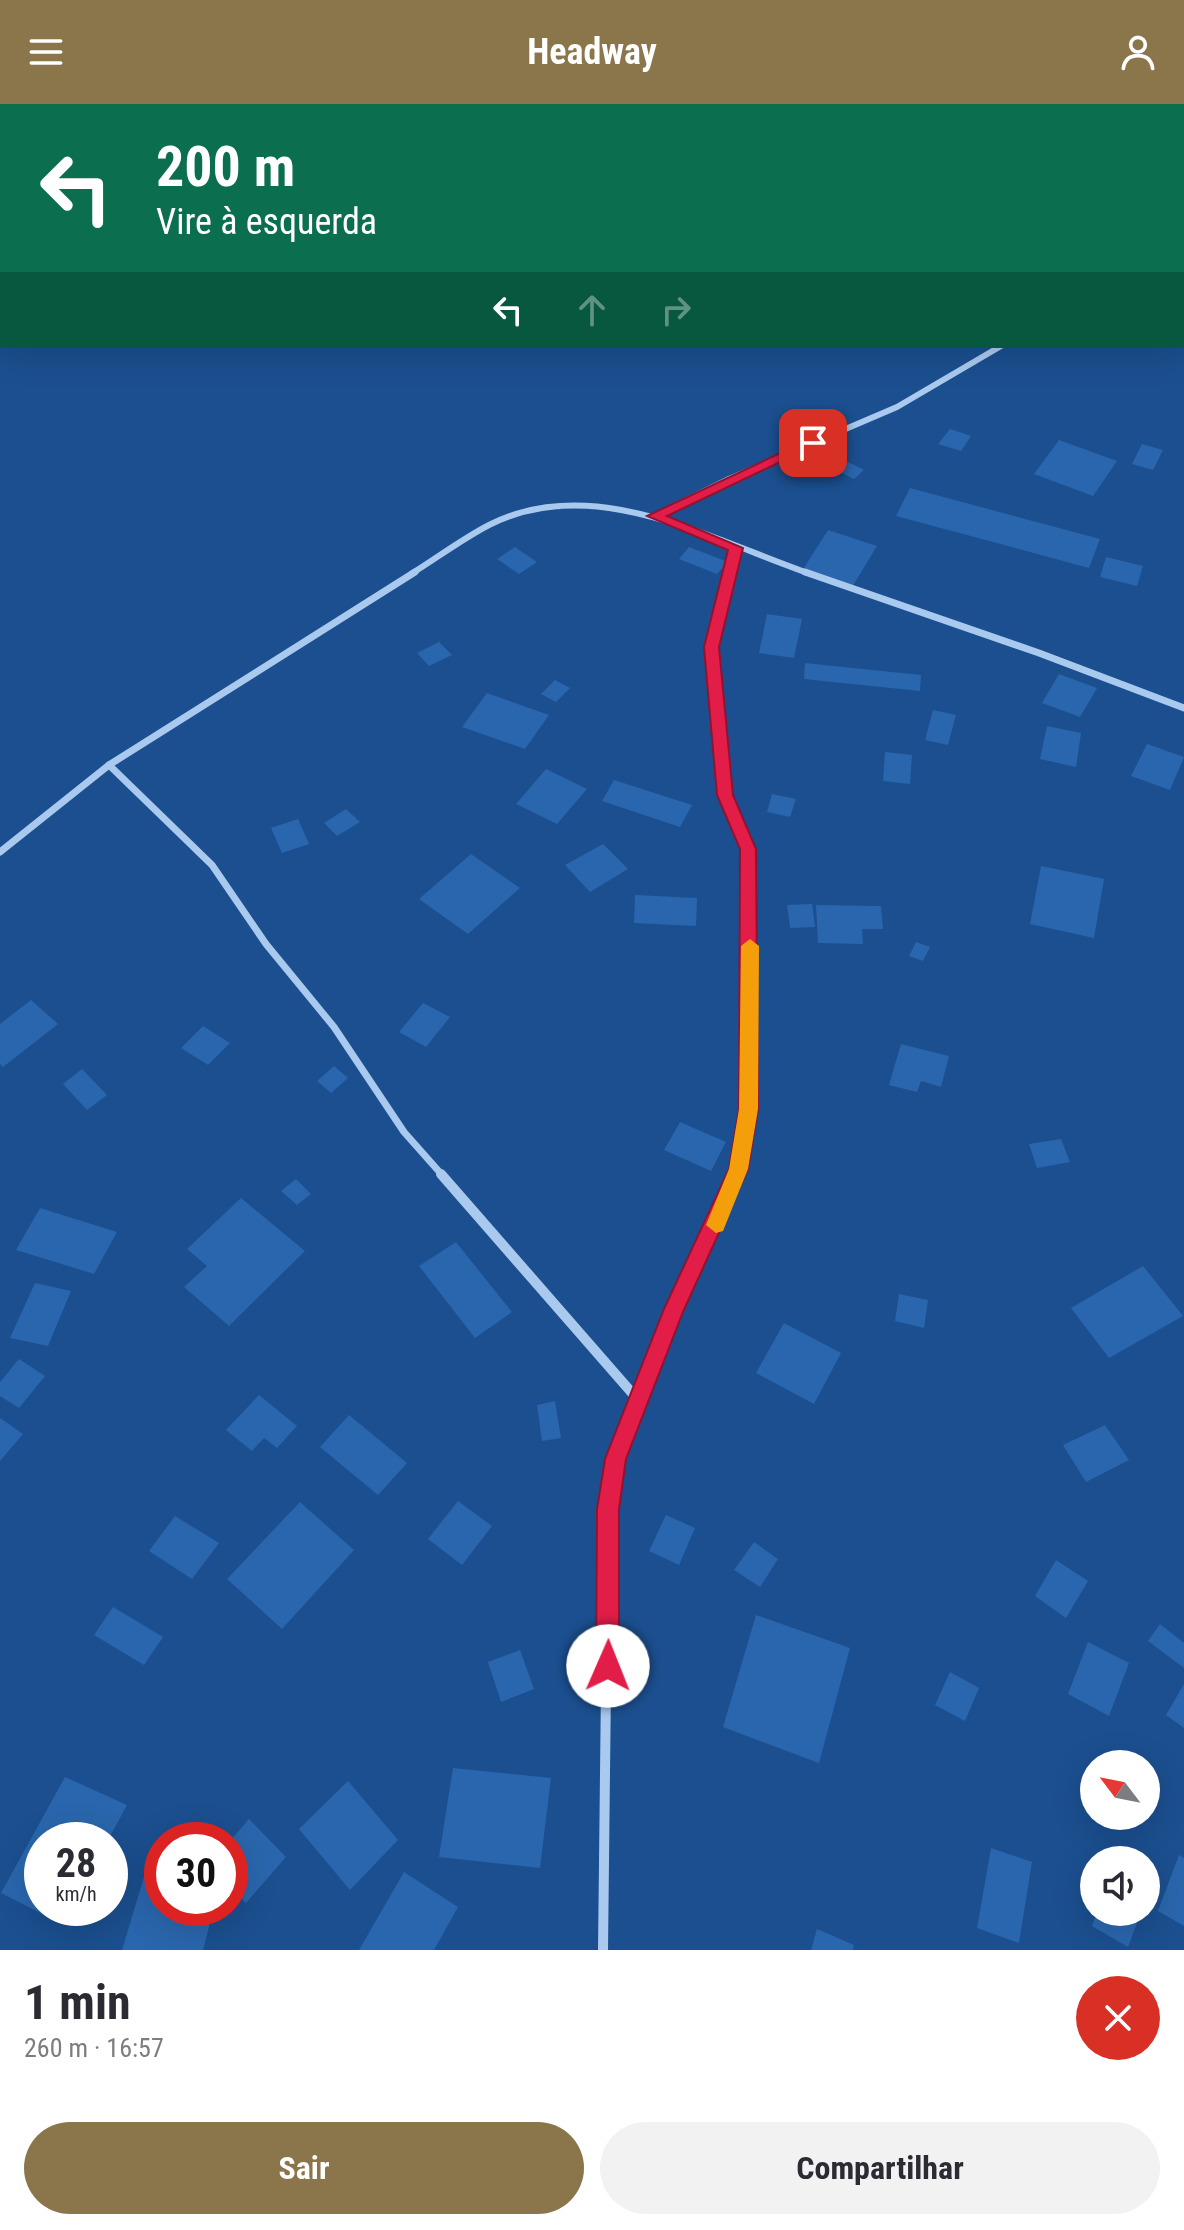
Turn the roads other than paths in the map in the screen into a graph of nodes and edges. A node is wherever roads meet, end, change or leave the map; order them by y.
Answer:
1 (998, 348) edge
2 (654, 516) junction
3 (736, 548) junction
4 (1184, 708) edge
5 (109, 765) junction
6 (0, 852) edge
7 (639, 1401) junction
8 (603, 1950) edge

1 - 2 street
2 - 3 street
2 - 5 street
3 - 4 street
3 - 7 street
5 - 6 street
5 - 7 street
7 - 8 street

